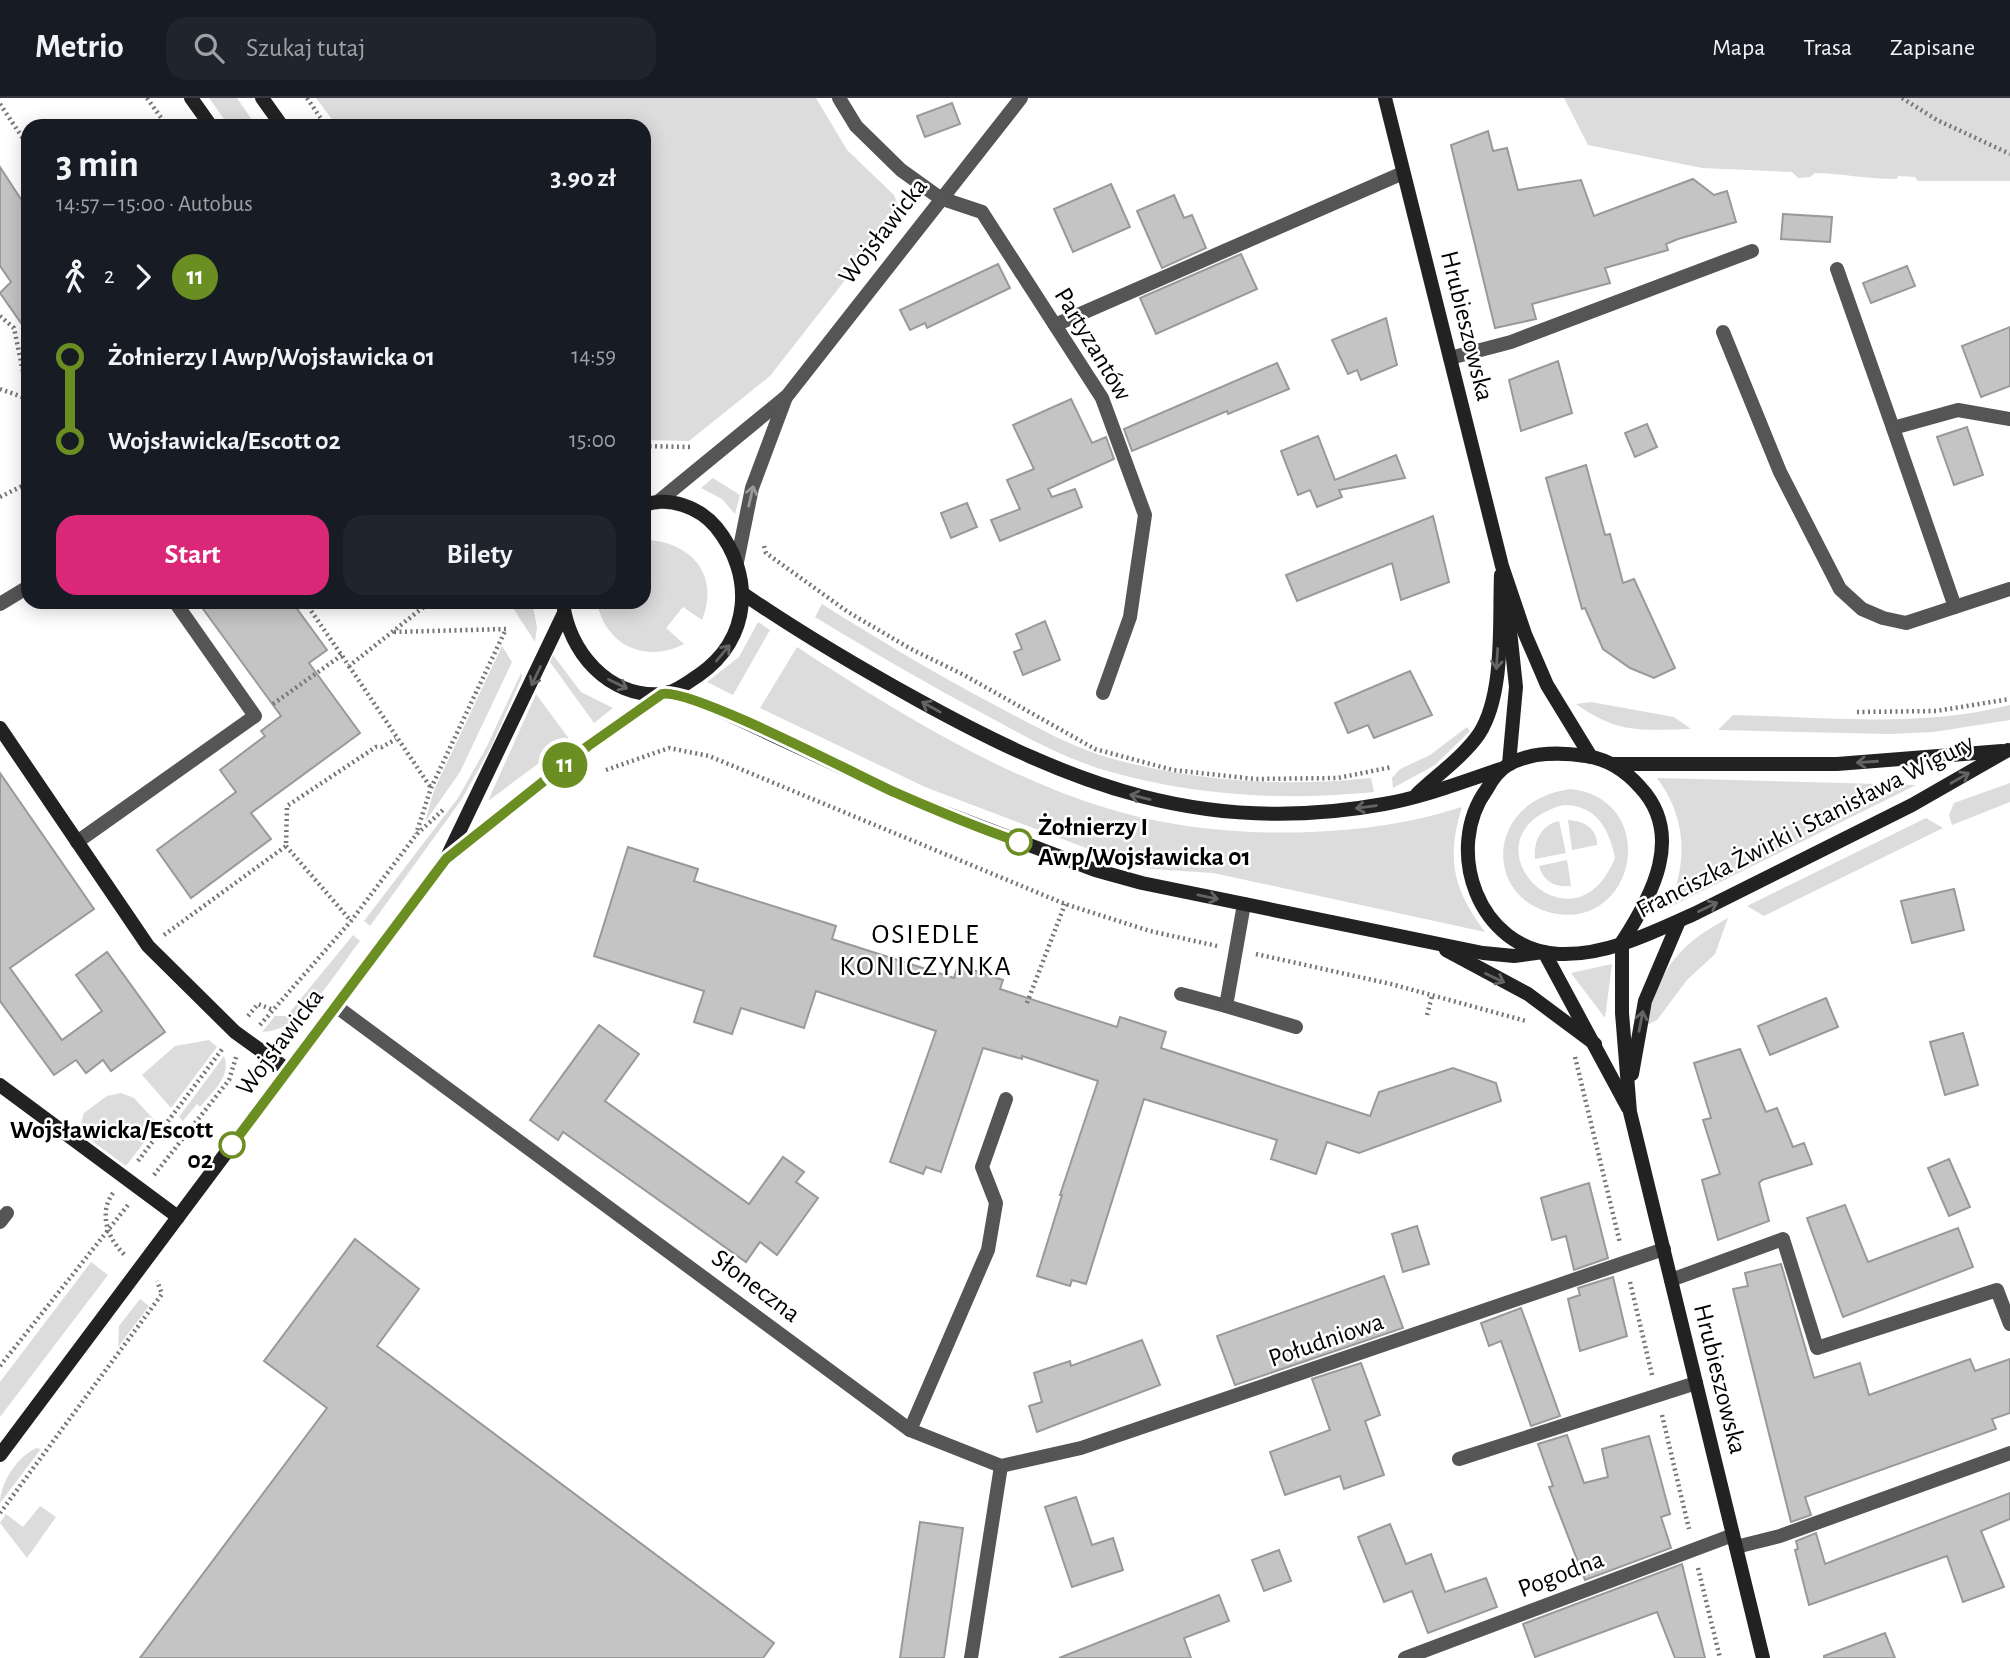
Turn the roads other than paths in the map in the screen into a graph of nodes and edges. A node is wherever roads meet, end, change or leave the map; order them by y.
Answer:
1 (191, 98) edge
2 (262, 98) edge
3 (839, 98) edge
4 (1021, 98) edge
5 (1385, 98) edge
6 (206, 119) edge
7 (277, 119) edge
8 (1403, 173) junction
9 (940, 198) junction
10 (1752, 251) dead end
11 (1837, 269) dead end
12 (1055, 325) junction
13 (1723, 332) dead end
14 (1450, 358) junction
15 (787, 396) junction
16 (2010, 419) edge
17 (1893, 428) junction
18 (651, 501) edge
19 (651, 502) edge
20 (737, 562) junction
21 (1502, 566) junction
22 (2010, 589) edge
23 (21, 591) edge
24 (742, 593) junction
25 (0, 604) edge
26 (1955, 607) junction
27 (180, 609) edge
28 (564, 609) edge
29 (564, 609) edge
30 (666, 693) junction
31 (1103, 693) dead end
32 (0, 728) edge
33 (2009, 750) edge
34 (1591, 757) junction
35 (1612, 764) junction
36 (1506, 766) junction
37 (1413, 797) junction
38 (77, 842) junction
39 (446, 859) junction
40 (1244, 904) junction
41 (1679, 921) junction
42 (1622, 942) junction
43 (1436, 944) junction
44 (1544, 952) junction
45 (1181, 994) dead end
46 (1226, 1006) junction
47 (337, 1007) junction
48 (1296, 1027) dead end
49 (1595, 1044) junction
50 (288, 1070) junction
51 (0, 1085) edge
52 (1630, 1089) junction
53 (1006, 1099) dead end
54 (1630, 1112) junction
55 (178, 1217) junction
56 (1664, 1249) junction
57 (1671, 1280) junction
58 (2010, 1324) edge
59 (1696, 1383) junction
60 (910, 1430) junction
61 (2010, 1453) edge
62 (0, 1455) edge
63 (1459, 1459) dead end
64 (1001, 1466) junction
65 (1734, 1541) junction
66 (971, 1658) edge
67 (1405, 1658) edge
68 (1763, 1658) edge

1 - 6 main road
2 - 7 main road
3 - 9 street, Partyzantów
4 - 9 street, Wojsławicka
5 - 8 main road, Hrubieszowska
8 - 12 street
8 - 14 main road, Hrubieszowska
9 - 12 street, Partyzantów
9 - 15 street, Wojsławicka
10 - 14 street
11 - 17 street
12 - 31 street, Partyzantów
13 - 26 street
14 - 21 main road, Hrubieszowska
15 - 18 street, Wojsławicka
20 -> 15 street, Wojsławicka
16 - 17 street
17 - 26 street
19 - 20 main road
20 - 24 main road, Wojsławicka
21 - 34 main road
21 - 36 main road
21 -> 37 main road
22 - 26 street
23 - 25 street
30 -> 24 main road, Wojsławicka
37 -> 24 main road
27 - 38 street
28 -> 30 main road
29 -> 39 main road, Wojsławicka
30 - 39 main road, Wojsławicka
30 -> 40 main road
32 - 38 main road
33 -> 35 main road, Franciszka Żwirki i Stanisława Wigury
41 -> 33 main road, Franciszka Żwirki i Stanisława Wigury
34 - 35 main road
34 - 36 main road
35 - 42 main road
36 - 37 main road
36 - 44 main road
38 - 50 main road
39 - 47 main road, Wojsławicka
40 - 43 main road
40 - 46 street
41 - 42 main road, Franciszka Żwirki i Stanisława Wigury
52 -> 41 main road
42 - 44 main road
42 - 52 main road
43 - 44 main road
43 -> 49 main road
44 - 49 main road
45 - 46 street
46 - 48 street
47 - 50 main road, Wojsławicka
47 - 60 street, Słoneczna
49 - 54 main road
50 - 55 main road, Wojsławicka
51 - 55 main road
52 - 54 main road
53 - 60 street
54 - 56 main road, Hrubieszowska
55 - 62 main road, Wojsławicka
56 - 57 main road, Hrubieszowska
56 - 64 street, Południowa
57 - 58 street
57 - 59 main road, Hrubieszowska
59 - 63 street
59 - 65 main road, Hrubieszowska
60 - 64 street, Słoneczna
61 - 65 street, Pogodna
64 - 66 street
65 - 67 street, Pogodna
65 - 68 main road, Hrubieszowska

